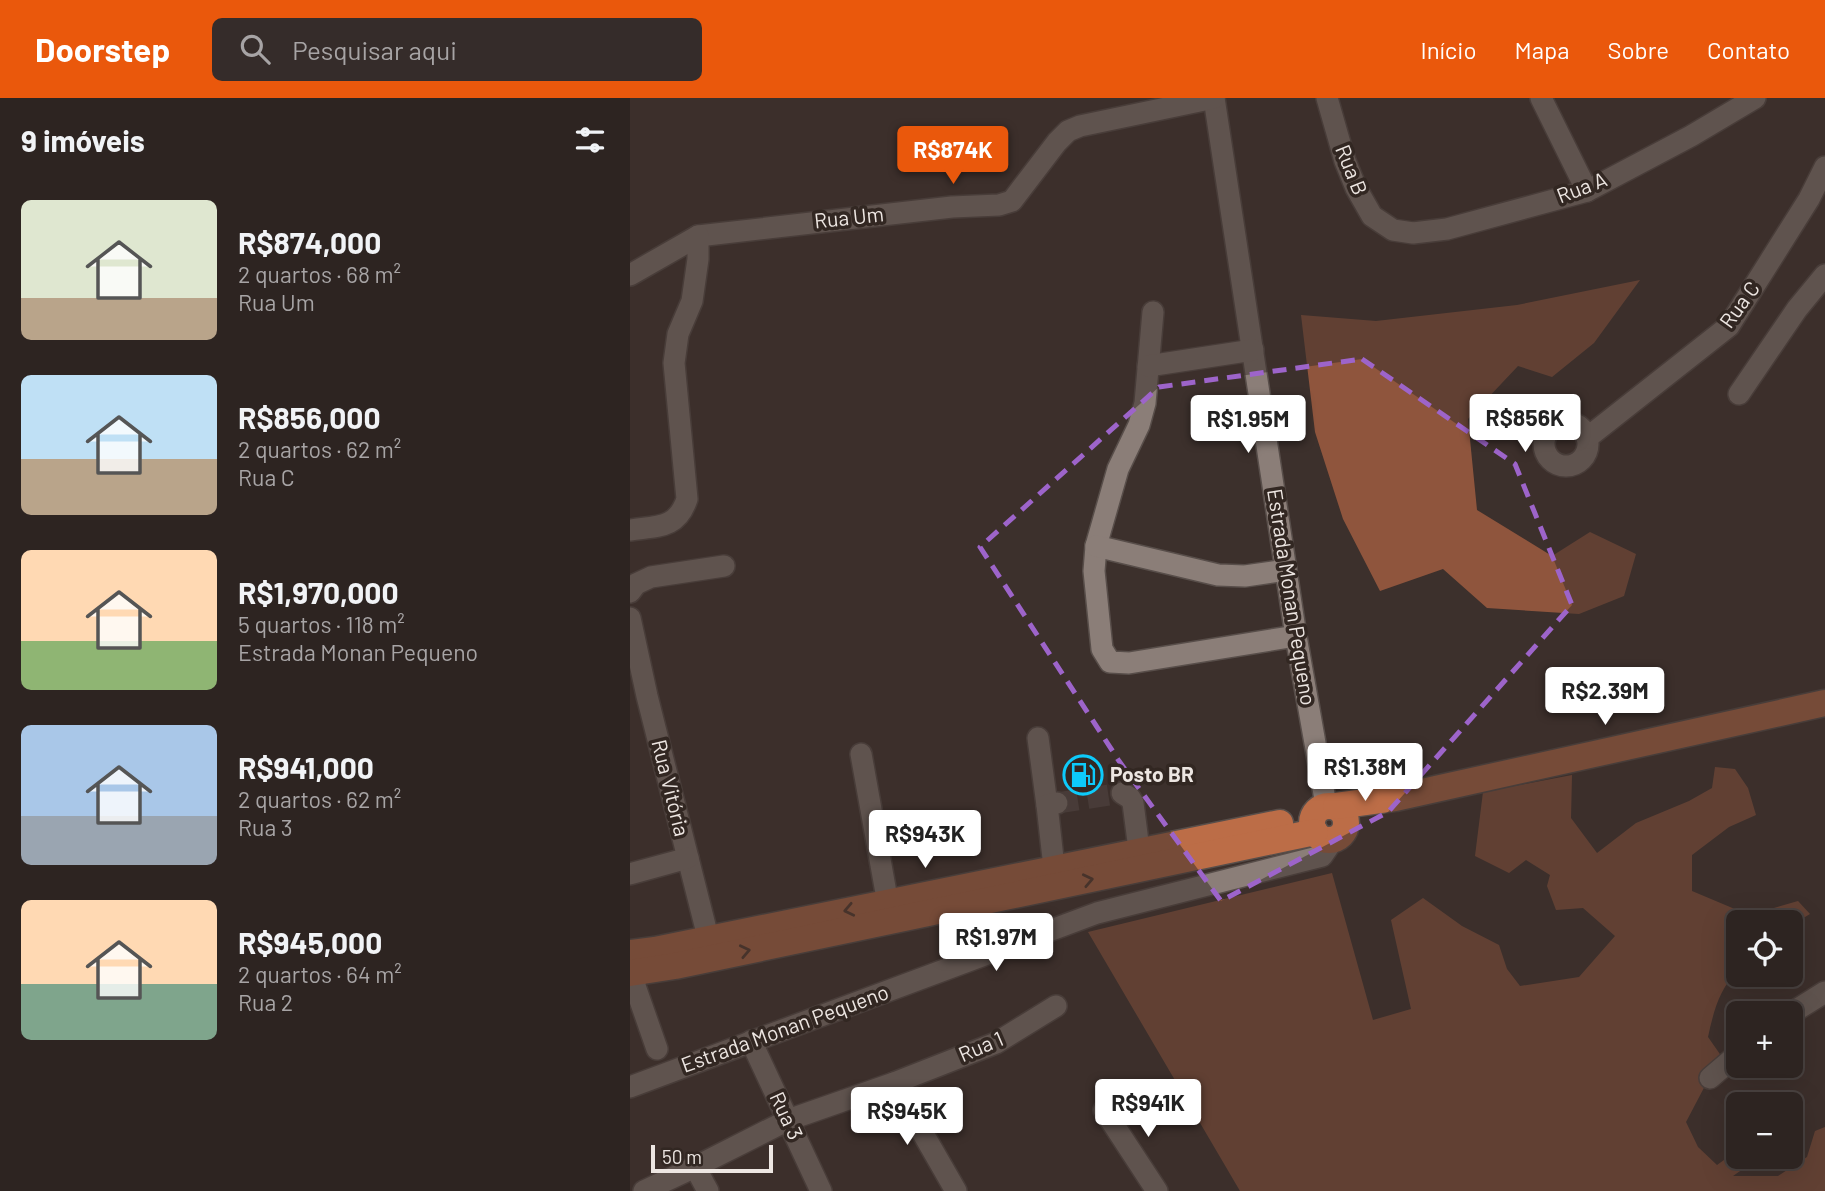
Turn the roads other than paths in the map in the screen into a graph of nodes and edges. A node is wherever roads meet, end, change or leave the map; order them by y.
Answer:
1 (1214, 98) edge
2 (1326, 98) edge
3 (1541, 98) edge
4 (1755, 98) edge
5 (1825, 167) edge
6 (1587, 191) junction
7 (1393, 230) joint
8 (698, 236) junction
9 (630, 275) edge
10 (1825, 275) edge
11 (1153, 312) dead end
12 (1253, 350) junction
13 (1149, 366) junction
14 (1739, 394) dead end
15 (1587, 438) dead end
16 (630, 530) edge
17 (1096, 545) junction
18 (724, 566) dead end
19 (1286, 570) junction
20 (630, 593) edge
21 (630, 618) edge
22 (1296, 636) junction
23 (638, 699) edge
24 (1825, 703) edge
25 (1038, 738) dead end
26 (861, 754) dead end
27 (1122, 793) dead end
28 (1328, 821) junction
29 (688, 858) junction
30 (1140, 860) junction
31 (630, 874) edge
32 (1055, 877) junction
33 (889, 911) junction
34 (711, 948) junction
35 (632, 966) edge
36 (1825, 992) edge
37 (1056, 1006) dead end
38 (1803, 1006) edge
39 (751, 1041) junction
40 (657, 1049) dead end
41 (1726, 1064) edge
42 (1710, 1078) dead end
43 (894, 1083) junction
44 (630, 1087) edge
45 (1104, 1110) dead end
46 (788, 1120) junction
47 (695, 1167) junction
48 (644, 1191) edge
49 (708, 1191) edge
50 (821, 1191) edge
51 (956, 1191) edge
52 (1157, 1191) edge

1 - 8 street, Rua Um
1 - 12 street, Estrada Monan Pequeno
2 - 7 street, Rua B
3 - 6 street
4 - 6 street, Rua A
5 - 15 street, Rua C
6 - 7 street, Rua A
8 - 9 street, Rua Um
8 - 16 street
10 - 14 street
11 - 13 street
12 - 13 street
12 - 19 street, Estrada Monan Pequeno
13 - 17 street
17 - 19 street
17 - 22 street
18 - 20 street
19 - 22 street, Estrada Monan Pequeno
21 - 23 street, Rua Vitória
22 - 28 street, Estrada Monan Pequeno
23 - 29 street, Rua Vitória
24 - 28 main road
25 - 32 street
26 - 33 street
27 - 30 street
28 - 30 main road
28 - 39 street, Estrada Monan Pequeno
29 - 31 street
29 - 34 street, Rua Vitória
30 - 32 main road
32 - 33 main road
33 - 34 main road
34 - 35 main road
35 - 40 street
36 - 38 street
37 - 43 street, Rua 1
39 - 44 street, Estrada Monan Pequeno
39 - 46 street, Rua 3
41 - 42 street
43 - 46 street, Rua 1
43 - 51 street
45 - 52 street
46 - 47 street, Rua 1
46 - 50 street, Rua 3
47 - 48 street, Rua 1
47 - 49 street

